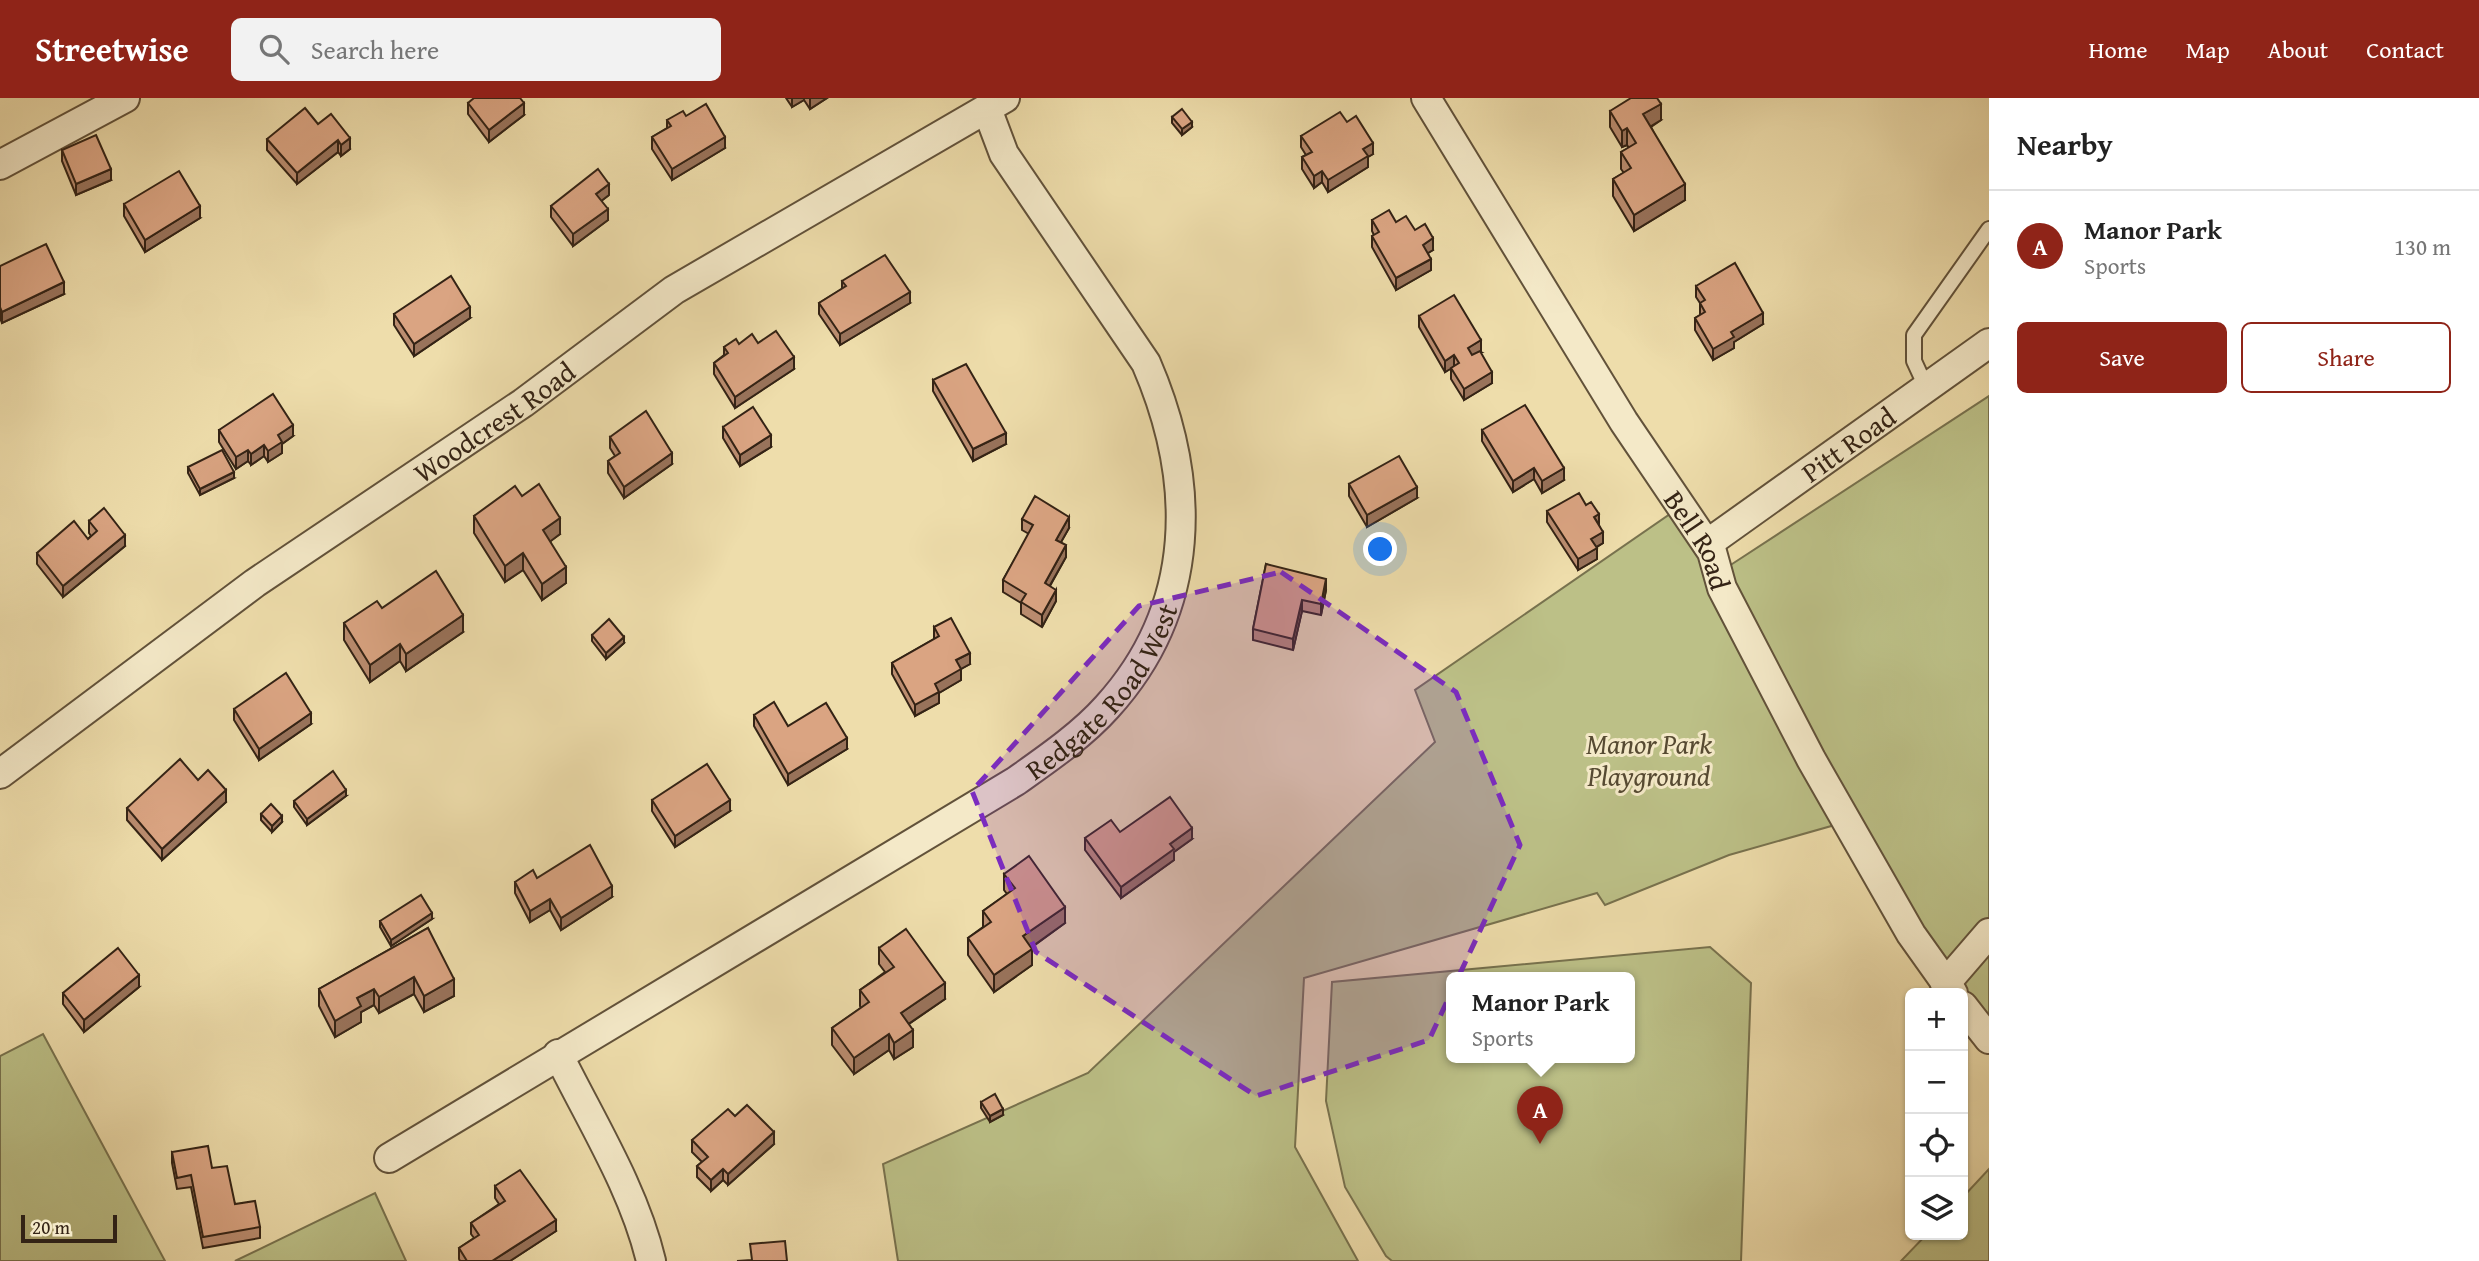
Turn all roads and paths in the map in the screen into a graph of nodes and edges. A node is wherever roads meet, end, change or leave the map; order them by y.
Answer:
1 (125, 98) edge
2 (1426, 98) edge
3 (996, 104) edge
4 (0, 165) edge
5 (1989, 229) edge
6 (1989, 343) edge
7 (1926, 387) junction
8 (1707, 544) junction
9 (0, 774) edge
10 (1989, 933) edge
11 (1949, 988) edge
12 (1964, 988) edge
13 (1968, 1013) edge
14 (1989, 1039) edge
15 (558, 1054) junction
16 (389, 1158) dead end
17 (650, 1261) edge

1 - 4 street
2 - 8 street, Bell Road
3 - 9 street, Woodcrest Road
3 - 15 street, Redgate Road West
5 - 7 lane
6 - 7 street, Pitt Road
7 - 8 street, Pitt Road
8 - 11 street, Bell Road
10 - 12 street
13 - 14 street, Bell Road
15 - 16 street, Redgate Road West
15 - 17 street

